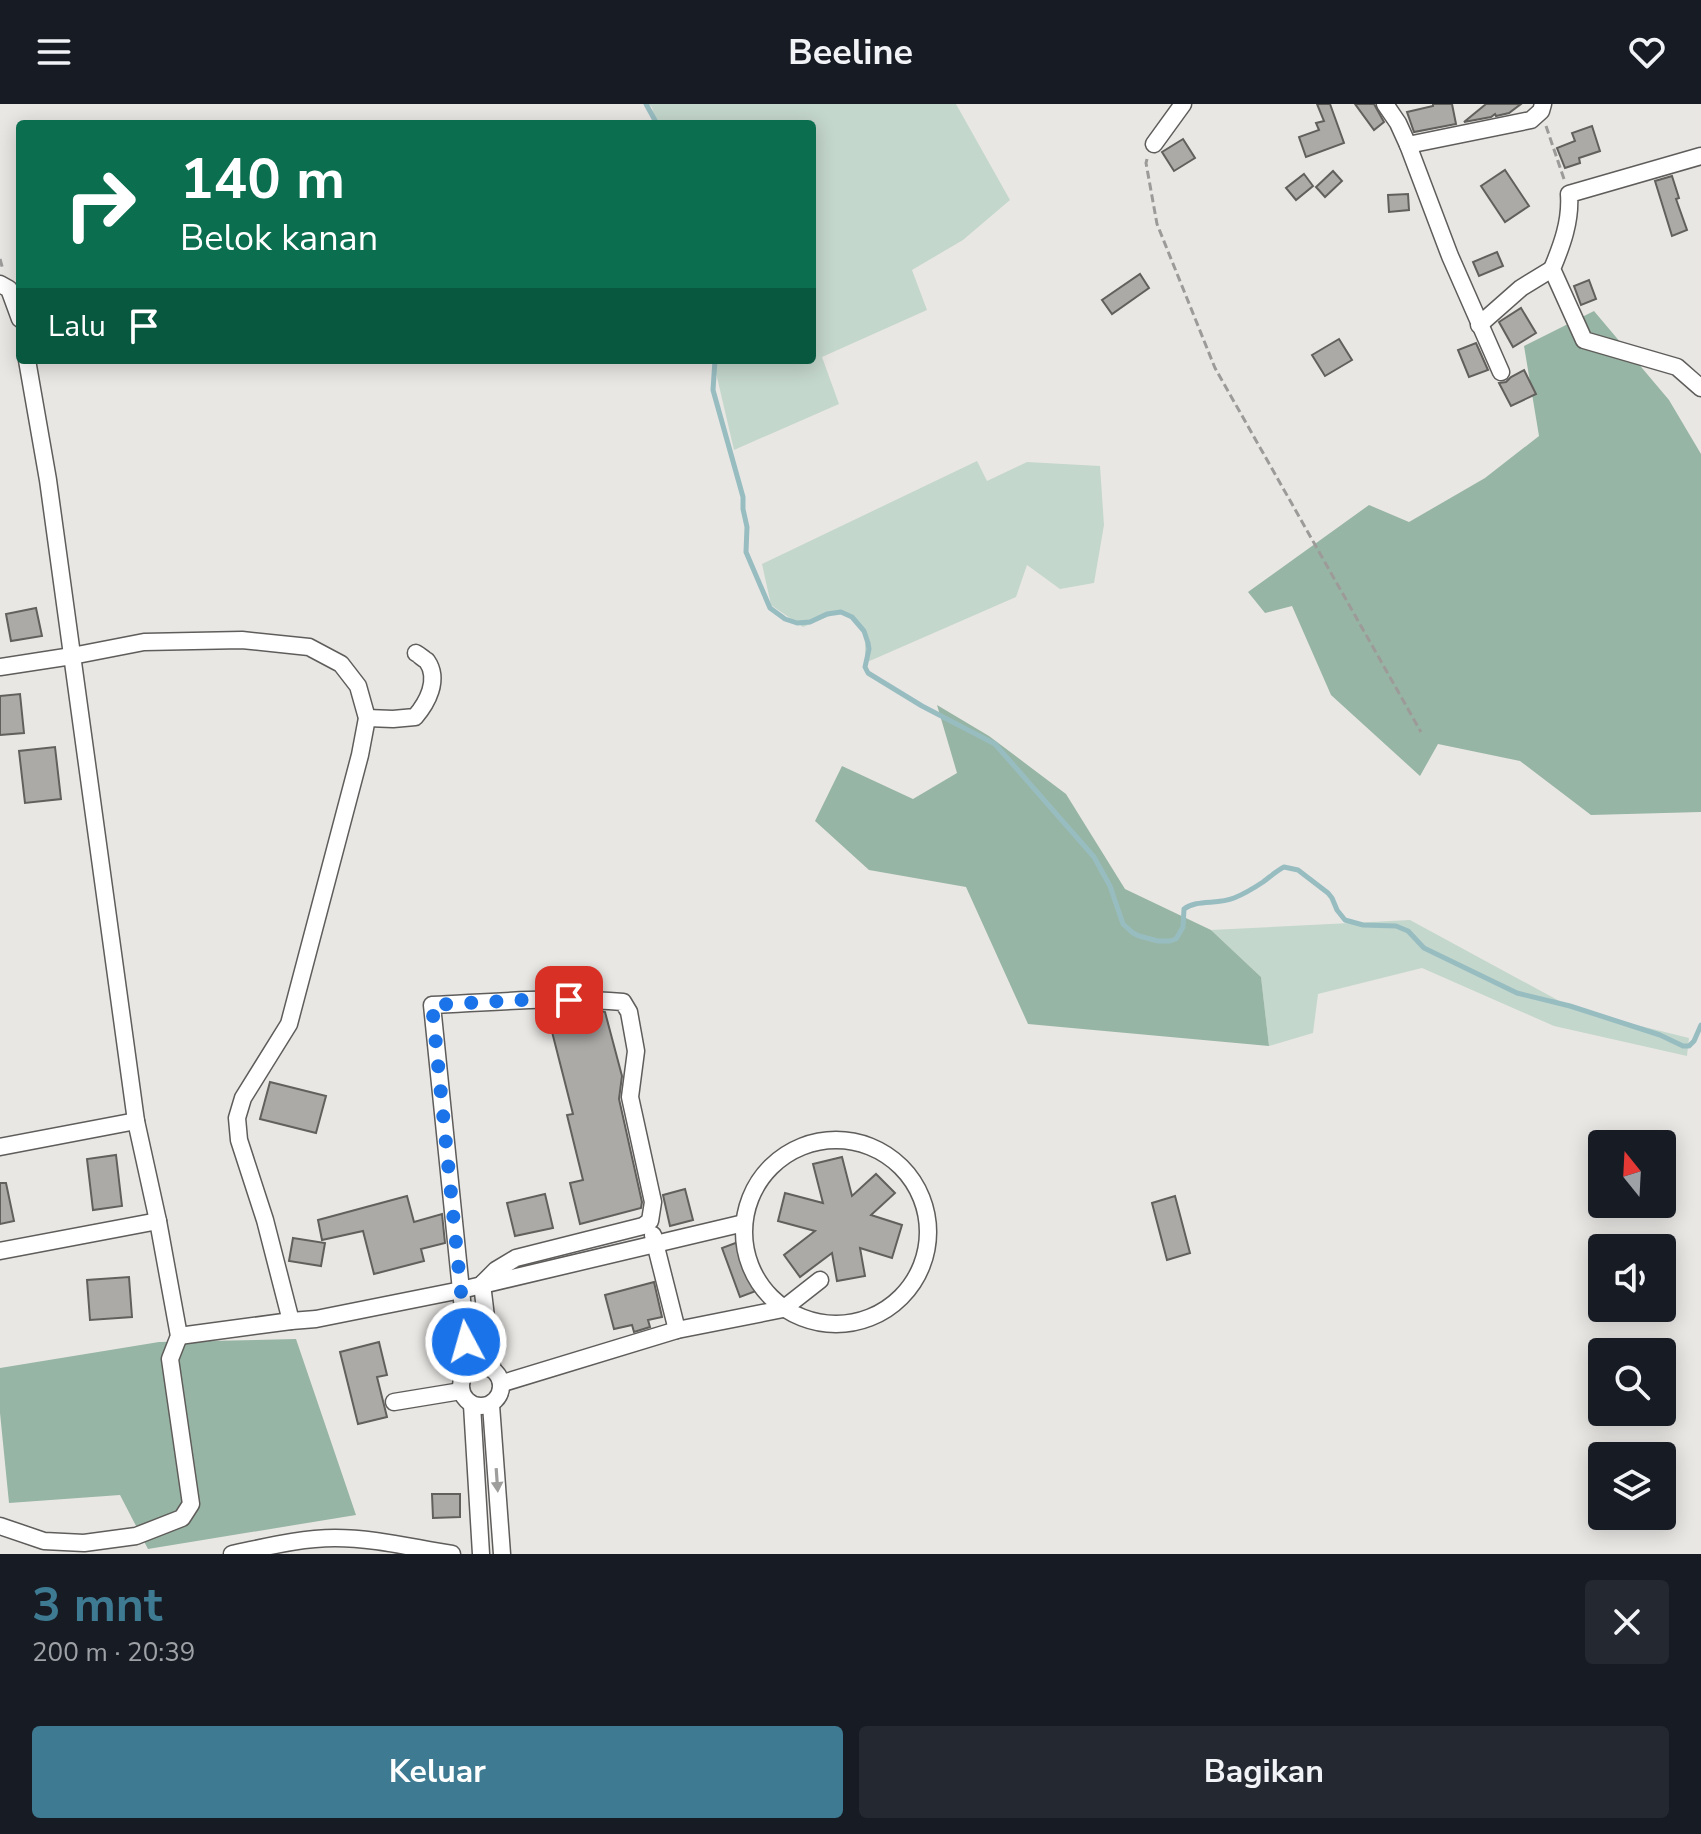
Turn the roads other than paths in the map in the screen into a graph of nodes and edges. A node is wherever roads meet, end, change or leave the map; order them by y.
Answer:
1 (1183, 104) edge
2 (1385, 104) edge
3 (1542, 108) edge
4 (1154, 144) road end
5 (1408, 145) junction
6 (1701, 156) edge
7 (1552, 269) junction
8 (0, 284) edge
9 (16, 308) edge
10 (1479, 325) junction
11 (28, 364) edge
12 (1501, 372) dead end
13 (1701, 388) edge
14 (416, 653) dead end
15 (72, 656) junction
16 (0, 667) edge
17 (367, 718) junction
18 (136, 1121) junction
19 (0, 1147) edge
20 (158, 1221) junction
21 (650, 1221) junction
22 (744, 1223) junction
23 (654, 1243) junction
24 (563, 1246) junction
25 (0, 1251) edge
26 (567, 1264) junction
27 (820, 1280) dead end
28 (482, 1284) junction
29 (461, 1290) junction
30 (783, 1309) junction
31 (291, 1321) junction
32 (677, 1330) junction
33 (179, 1336) junction
34 (492, 1367) junction
35 (469, 1369) junction
36 (503, 1383) junction
37 (461, 1391) junction
38 (394, 1402) dead end
39 (472, 1405) junction
40 (491, 1405) junction
41 (0, 1526) edge
42 (232, 1554) edge
43 (452, 1554) edge
44 (481, 1554) edge
45 (502, 1554) edge

1 - 4 street
2 - 5 street
3 - 5 street
5 - 10 street
6 - 7 street
7 - 10 street
7 - 13 street
8 - 9 street
10 - 12 street
11 - 15 street
14 - 17 street
15 - 16 street
15 - 17 street
15 - 18 street
17 - 31 street
18 - 19 street
18 - 20 street
20 - 25 street
20 - 33 street
21 - 23 street
21 - 24 street
21 - 29 street
22 - 23 street
22 - 30 street
22 - 30 street
23 - 26 street
23 - 32 street
24 - 26 street
24 - 28 street
26 - 28 street
27 - 30 street
28 - 29 street
28 - 34 street
29 - 31 street
29 - 35 street
30 - 32 street
31 - 33 street
32 - 36 street
33 - 41 street
34 - 35 street
34 - 36 street
35 - 37 street
36 - 40 street
37 - 38 street
37 - 39 street
39 - 40 street
39 - 44 street
40 -> 45 street
42 - 43 street

